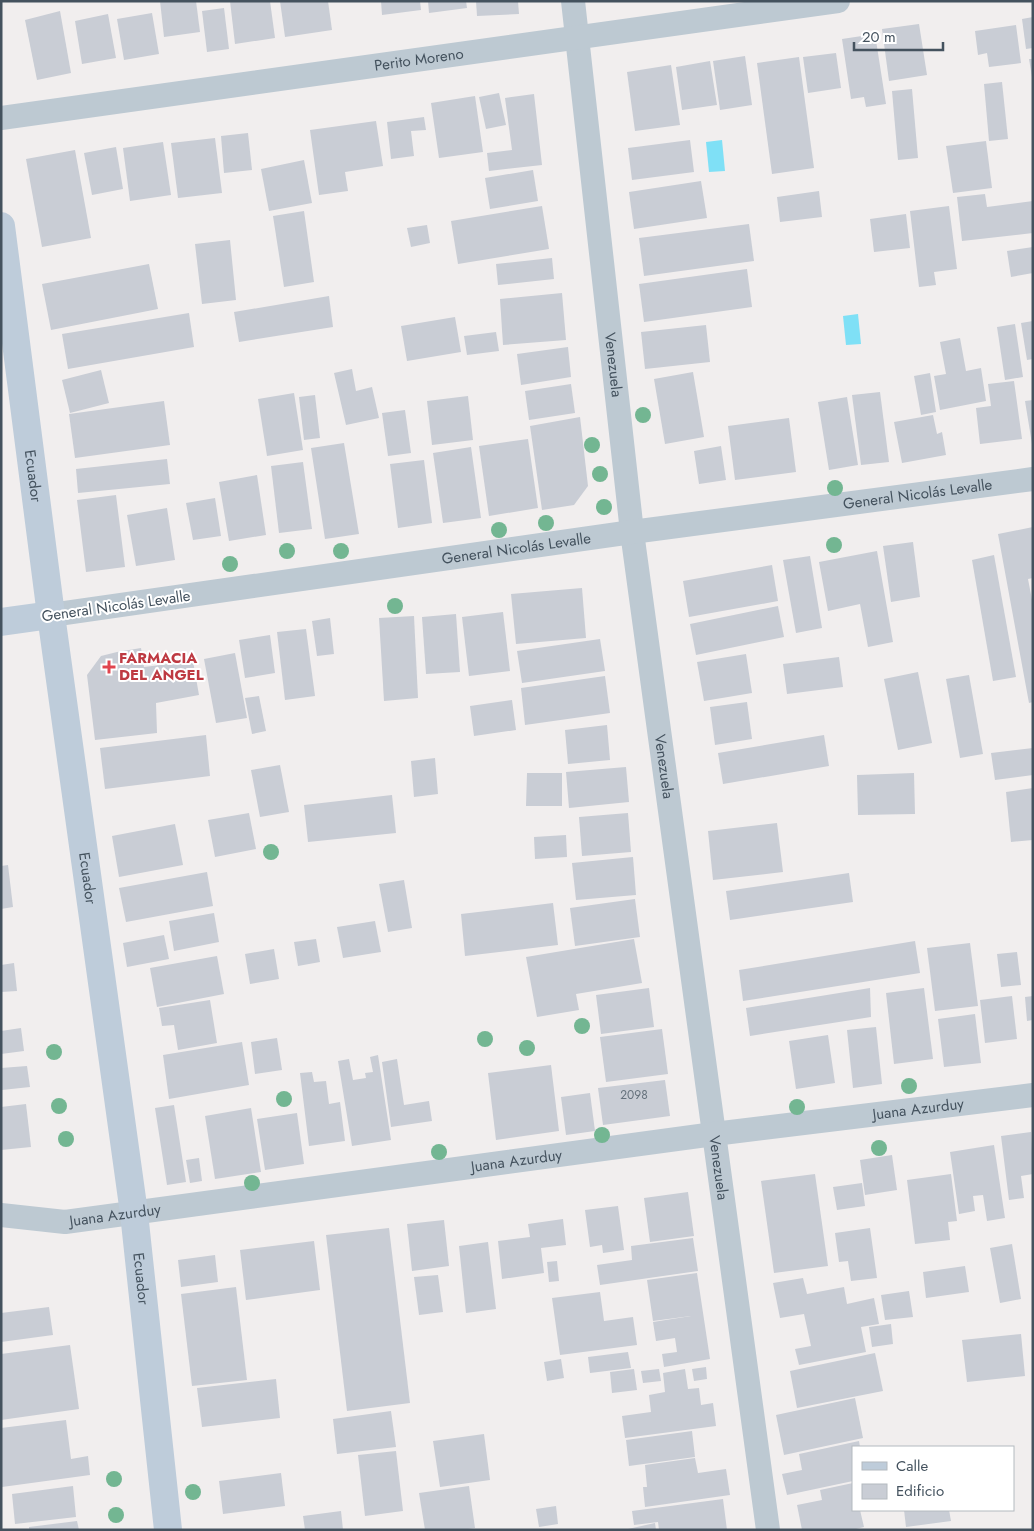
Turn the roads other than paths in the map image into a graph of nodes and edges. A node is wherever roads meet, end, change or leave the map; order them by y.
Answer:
1 (573, 1) edge
2 (838, 1) edge
3 (578, 37) junction
4 (1, 118) edge
5 (1, 226) edge
6 (1033, 479) edge
7 (632, 532) junction
8 (51, 615) junction
9 (1, 622) edge
10 (1033, 1095) edge
11 (714, 1134) junction
12 (134, 1213) junction
13 (1, 1215) edge
14 (168, 1530) edge
15 (768, 1530) edge

1 - 3 street, Venezuela
2 - 3 street, Perito Moreno
3 - 4 street, Perito Moreno
3 - 7 street, Venezuela
5 - 8 main road, Ecuador
6 - 7 street, General Nicolás Levalle
7 - 8 street, General Nicolás Levalle
7 - 11 street, Venezuela
8 - 9 main road, General Nicolás Levalle
8 - 12 main road, Ecuador
10 - 11 street, Juana Azurduy
11 - 12 street, Juana Azurduy
11 - 15 street, Venezuela
12 - 13 street, Juana Azurduy
12 - 14 main road, Ecuador

